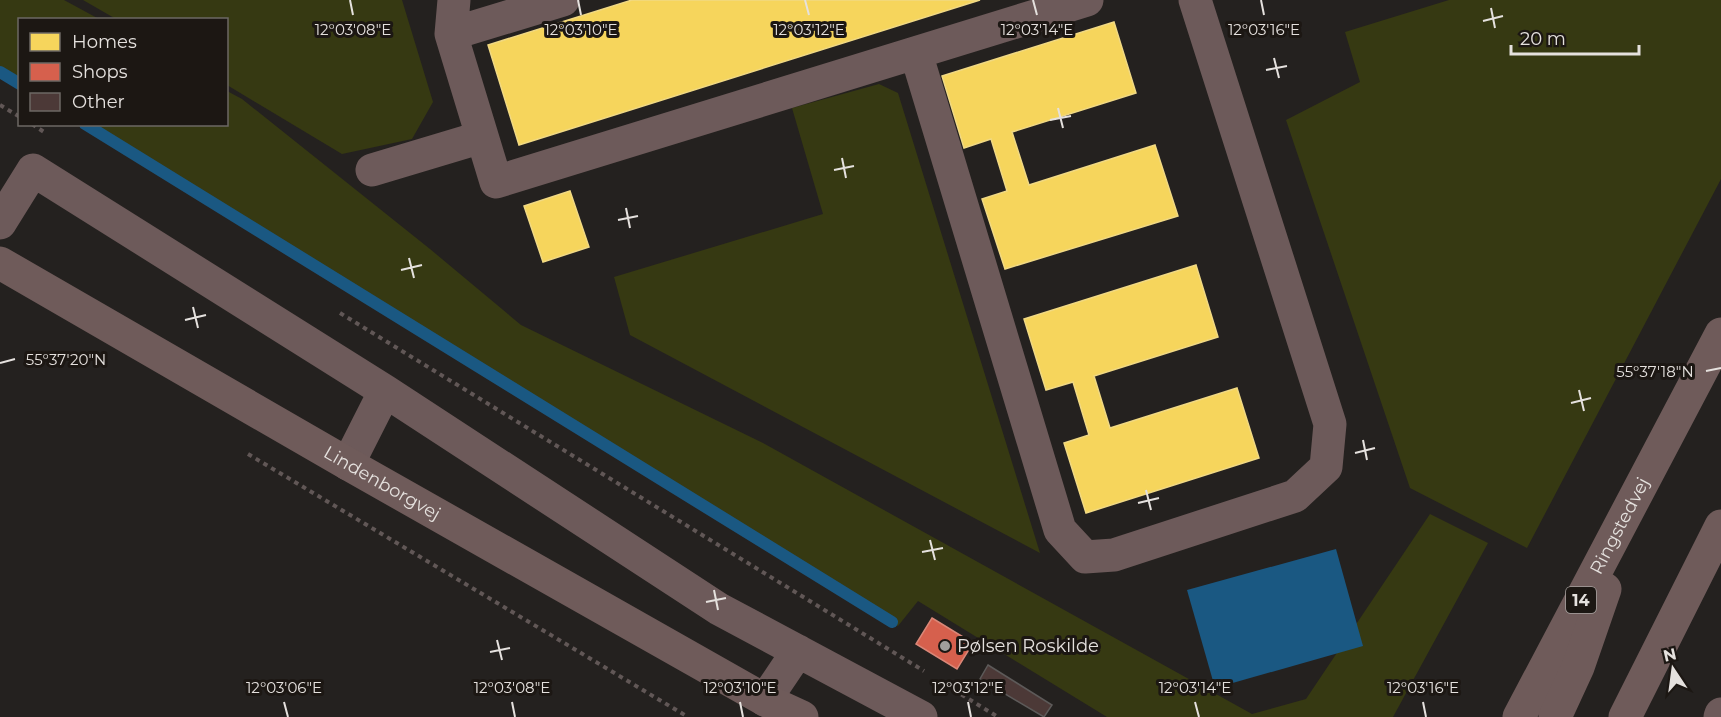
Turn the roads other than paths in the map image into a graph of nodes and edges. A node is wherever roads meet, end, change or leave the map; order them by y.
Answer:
1 (454, 0) edge
2 (563, 0) edge
3 (1087, 0) edge
4 (1195, 0) edge
5 (451, 34) junction
6 (916, 53) junction
7 (482, 137) junction
8 (372, 170) dead end
9 (0, 223) edge
10 (0, 263) edge
11 (1721, 334) edge
12 (385, 392) junction
13 (348, 464) junction
14 (1642, 483) junction
15 (1721, 526) edge
16 (798, 651) junction
17 (774, 709) edge
18 (802, 717) edge
19 (921, 717) edge
20 (1519, 717) edge
21 (1555, 717) edge
22 (1625, 717) edge

1 - 5 lane
2 - 5 lane
3 - 6 lane
4 - 6 lane
5 - 7 lane
6 - 7 lane
7 - 8 lane
9 - 12 lane
10 - 13 main road, Lindenborgvej
11 - 14 main road, Ringstedvej / 14
12 - 13 lane
12 - 16 lane
13 - 17 main road, Lindenborgvej
14 - 20 main road, Ringstedvej / 14
14 - 21 main road
15 - 22 main road
16 - 17 lane
16 - 19 lane
17 - 18 main road, Lindenborgvej

